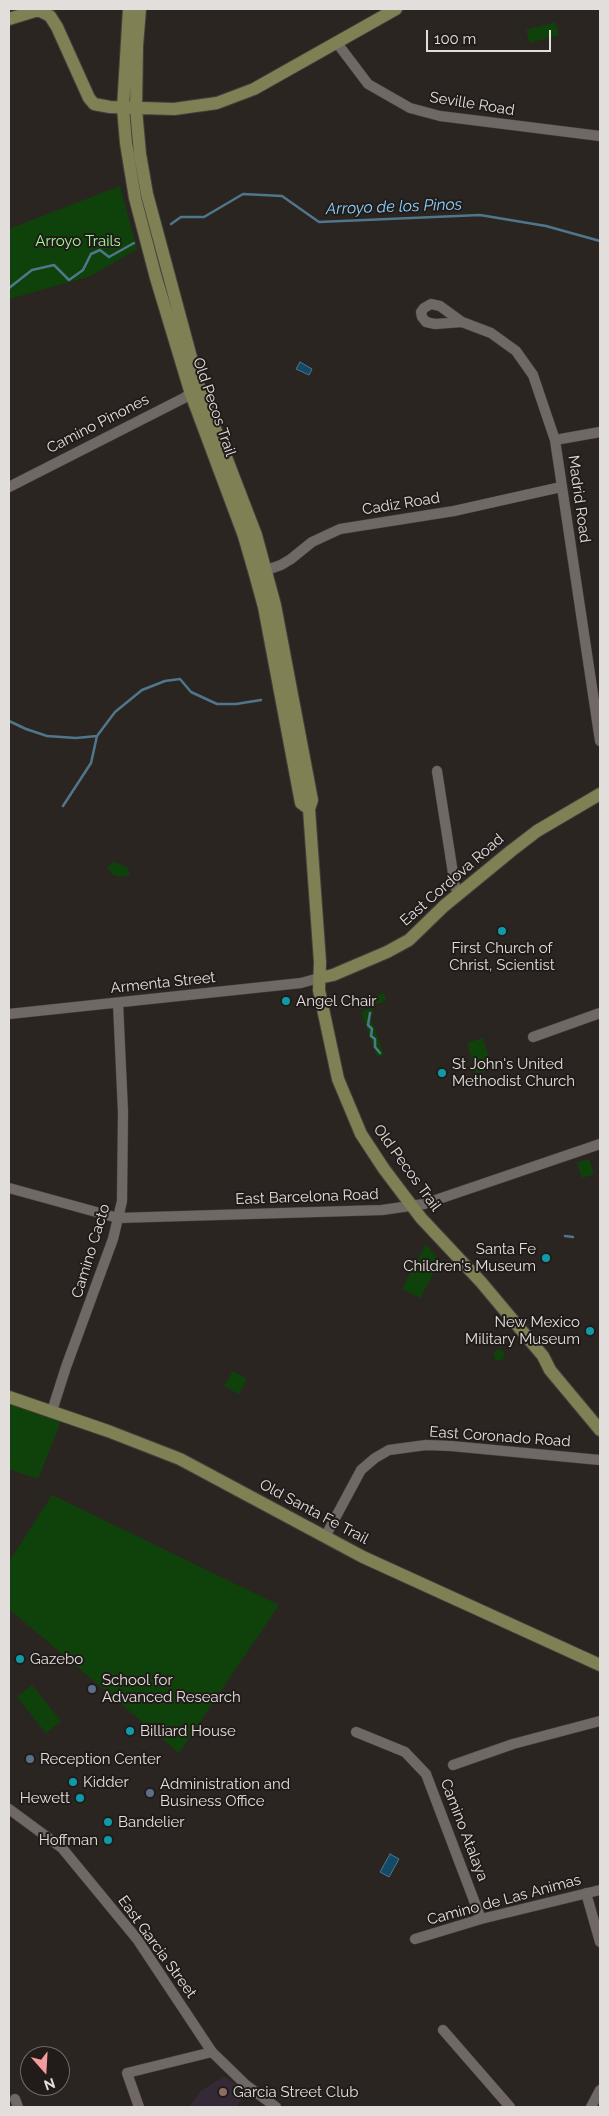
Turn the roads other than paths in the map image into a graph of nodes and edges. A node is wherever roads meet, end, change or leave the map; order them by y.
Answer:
1 (129, 9) edge
2 (140, 9) edge
3 (396, 9) edge
4 (44, 11) edge
5 (9, 19) edge
6 (337, 43) junction
7 (130, 108) junction
8 (600, 136) edge
9 (462, 322) dead end
10 (195, 390) junction
11 (600, 432) edge
12 (555, 440) junction
13 (9, 487) edge
14 (561, 487) junction
15 (261, 572) junction
16 (600, 741) edge
17 (437, 771) dead end
18 (600, 794) edge
19 (459, 895) junction
20 (319, 978) junction
21 (118, 1003) junction
22 (600, 1013) edge
23 (9, 1014) edge
24 (533, 1038) dead end
25 (600, 1144) edge
26 (9, 1188) edge
27 (412, 1206) junction
28 (118, 1218) junction
29 (9, 1397) edge
30 (52, 1411) junction
31 (600, 1430) edge
32 (600, 1460) edge
33 (325, 1537) junction
34 (600, 1665) edge
35 (600, 1721) edge
36 (356, 1732) dead end
37 (453, 1765) dead end
38 (9, 1809) edge
39 (600, 1890) edge
40 (586, 1893) junction
41 (481, 1919) junction
42 (415, 1939) dead end
43 (600, 1942) edge
44 (444, 2030) dead end
45 (212, 2052) junction
46 (600, 2090) edge
47 (139, 2107) edge
48 (276, 2107) edge
49 (510, 2107) edge
50 (591, 2107) edge

1 - 7 main road, Old Pecos Trail
2 - 7 main road, Old Pecos Trail
3 - 6 main road
4 - 5 main road
4 - 7 main road
6 - 7 main road
6 - 8 street, Seville Road
7 - 10 main road, Old Pecos Trail
9 - 12 street, Madrid Road
10 - 13 street, Camino Pinones
10 - 15 main road, Old Pecos Trail
11 - 12 street
12 - 14 street, Madrid Road
14 - 15 street, Cadiz Road
14 - 16 street, Madrid Road
15 - 20 main road, Old Pecos Trail
17 - 19 street
18 - 19 main road, East Cordova Road
19 - 20 main road, East Cordova Road
20 - 21 street, Armenta Street
20 - 27 main road, Old Pecos Trail
21 - 23 street, Armenta Street
21 - 28 street, Camino Cacto
22 - 24 street
25 - 27 street, East Barcelona Road
26 - 28 street, East Barcelona Road
27 - 28 street, East Barcelona Road
27 - 31 main road, Old Pecos Trail
28 - 30 street, Camino Cacto
29 - 30 main road, Old Santa Fe Trail
30 - 33 main road, Old Santa Fe Trail
32 - 33 street, East Coronado Road
33 - 34 main road, Old Santa Fe Trail
35 - 37 street
36 - 41 street, Camino Atalaya
38 - 45 street, East Garcia Street
39 - 40 street, Camino de Las Animas
40 - 41 street, Camino de Las Animas
40 - 43 street
41 - 42 street, Camino de Las Animas
44 - 49 street
45 - 47 street
45 - 48 street, East Garcia Street
46 - 50 street

